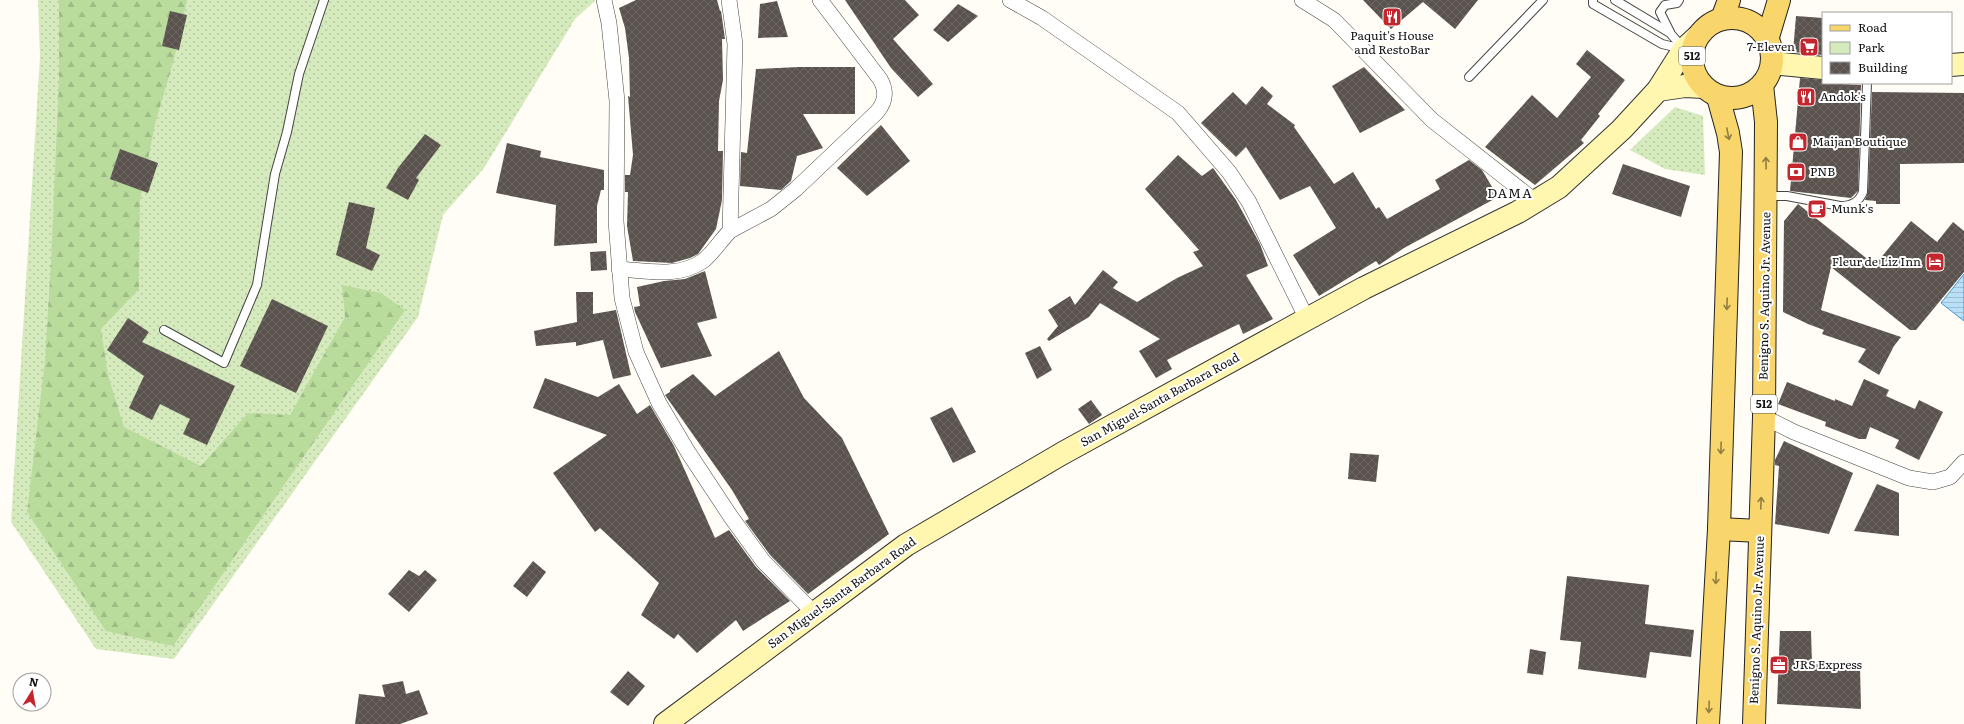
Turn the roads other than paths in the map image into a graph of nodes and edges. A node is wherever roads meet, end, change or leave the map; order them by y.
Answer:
1 (324, 0) edge
2 (604, 0) edge
3 (820, 0) edge
4 (1010, 0) edge
5 (1302, 0) edge
6 (1543, 0) edge
7 (1593, 0) edge
8 (1615, 0) edge
9 (1679, 0) edge
10 (1779, 0) edge
11 (732, 1) edge
12 (1726, 10) edge
13 (1670, 33) junction
14 (1768, 40) junction
15 (1691, 43) junction
16 (1772, 63) junction
17 (1964, 64) edge
18 (1952, 65) edge
19 (1822, 68) edge
20 (1468, 77) dead end
21 (1867, 84) edge
22 (1762, 85) junction
23 (1658, 90) junction
24 (1710, 92) junction
25 (1766, 196) junction
26 (1536, 201) junction
27 (730, 231) junction
28 (619, 269) junction
29 (1307, 319) junction
30 (164, 330) dead end
31 (1764, 418) junction
32 (1964, 462) edge
33 (1719, 529) junction
34 (1760, 531) junction
35 (814, 614) junction
36 (666, 724) edge
37 (1708, 724) edge
38 (1754, 724) edge

1 - 30 lane
2 - 28 street
3 - 27 street
4 - 29 street
5 - 26 street
6 - 20 lane
7 - 15 lane
8 - 13 lane
9 - 13 lane
10 - 14 main road
11 - 27 street
12 - 14 main road, 512
12 - 15 main road, 512
13 - 15 lane
14 - 16 main road
15 - 23 main road, San Miguel-Santa Barbara Road
15 - 24 main road, 512
16 - 19 main road
16 - 22 main road
17 - 18 main road
21 - 25 lane
22 - 24 main road
25 -> 22 main road, Benigno S. Aquino Jr. Avenue / 512
23 - 24 main road
23 - 26 main road, San Miguel-Santa Barbara Road
24 -> 33 main road, 512
25 - 31 main road, Benigno S. Aquino Jr. Avenue / 512
26 - 29 main road, San Miguel-Santa Barbara Road
27 - 28 street
28 - 35 street
29 - 35 main road, San Miguel-Santa Barbara Road
31 - 32 street
34 -> 31 main road, Benigno S. Aquino Jr. Avenue / 512
33 - 34 main road
33 -> 37 main road, 512
34 - 38 main road, Benigno S. Aquino Jr. Avenue / 512
35 - 36 main road, San Miguel-Santa Barbara Road

